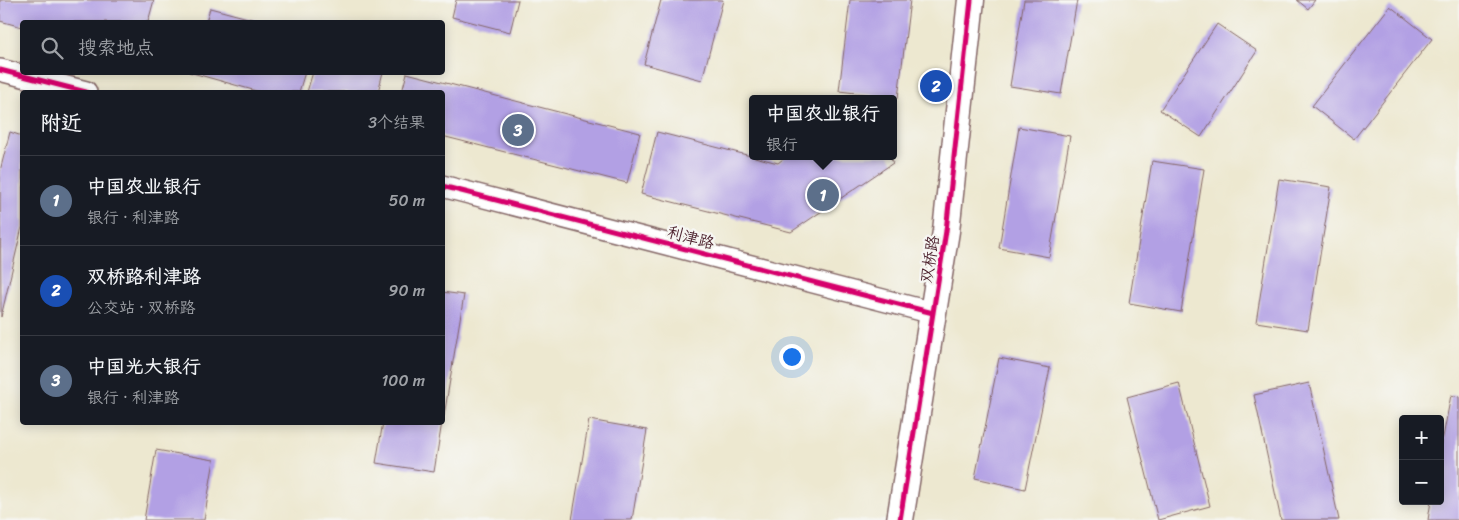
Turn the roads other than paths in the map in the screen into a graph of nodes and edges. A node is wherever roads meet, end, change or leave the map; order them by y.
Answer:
1 (971, 0) edge
2 (0, 70) edge
3 (78, 90) edge
4 (445, 187) edge
5 (933, 313) junction
6 (900, 520) edge

1 - 5 street, 双桥路
2 - 3 street
4 - 5 street, 利津路
5 - 6 street, 双桥路

